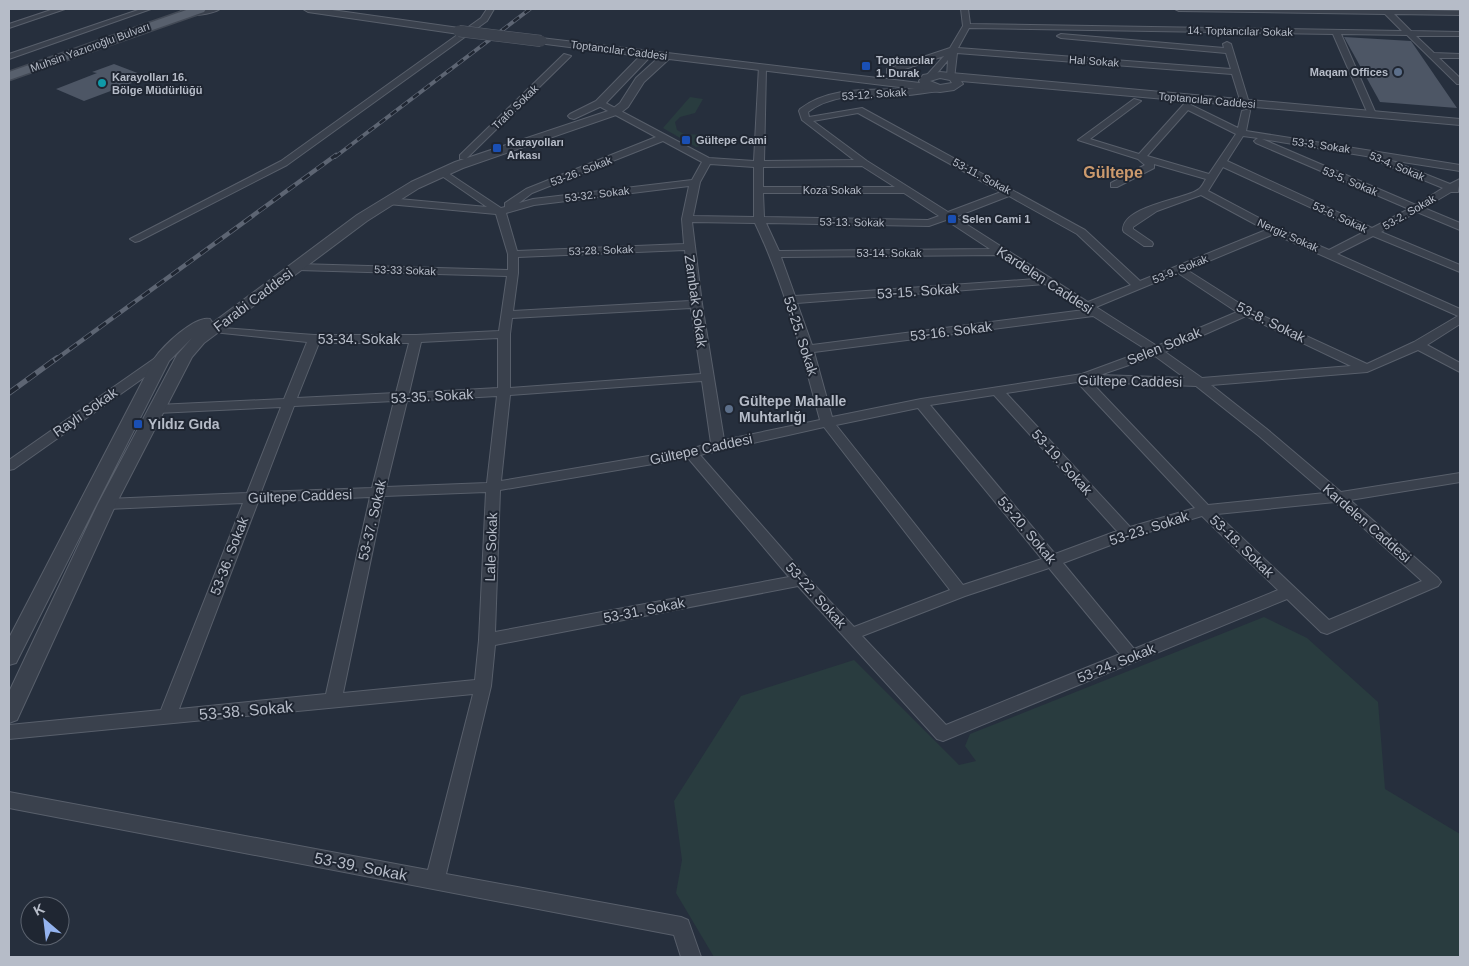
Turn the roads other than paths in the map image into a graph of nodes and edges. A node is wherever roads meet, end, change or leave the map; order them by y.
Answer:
1 (61, 9) edge
2 (114, 9) edge
3 (147, 9) edge
4 (200, 9) edge
5 (215, 9) edge
6 (308, 9) edge
7 (335, 9) edge
8 (490, 9) edge
9 (964, 9) edge
10 (1179, 9) edge
11 (1386, 10) edge
12 (181, 11) edge
13 (1460, 13) edge
14 (133, 14) junction
15 (9, 26) edge
16 (968, 26) junction
17 (1020, 28) junction
18 (1223, 31) junction
19 (1336, 32) junction
20 (1411, 33) junction
21 (1460, 34) edge
22 (543, 39) junction
23 (953, 50) junction
24 (1229, 51) junction
25 (647, 54) junction
26 (1434, 55) junction
27 (567, 56) dead end
28 (666, 56) junction
29 (1460, 56) edge
30 (9, 57) edge
31 (9, 68) edge
32 (762, 68) junction
33 (875, 70) junction
34 (890, 71) junction
35 (1236, 72) junction
36 (9, 76) edge
37 (953, 80) junction
38 (868, 81) junction
39 (1460, 81) edge
40 (933, 82) junction
41 (1137, 101) junction
42 (600, 103) junction
43 (1187, 106) junction
44 (1246, 107) junction
45 (616, 111) junction
46 (1372, 114) junction
47 (806, 120) junction
48 (1460, 122) edge
49 (1460, 131) edge
50 (1240, 133) junction
51 (665, 137) junction
52 (1361, 151) junction
53 (463, 157) junction
54 (1141, 157) junction
55 (707, 161) junction
56 (1221, 162) junction
57 (758, 164) junction
58 (864, 164) junction
59 (1460, 168) edge
60 (442, 172) junction
61 (1212, 178) junction
62 (695, 182) junction
63 (1460, 182) edge
64 (1114, 185) dead end
65 (1450, 188) junction
66 (758, 190) junction
67 (905, 190) junction
68 (1011, 192) junction
69 (1202, 192) junction
70 (1460, 192) edge
71 (388, 201) junction
72 (1416, 209) junction
73 (500, 211) junction
74 (947, 217) junction
75 (687, 219) junction
76 (759, 220) junction
77 (1460, 227) edge
78 (1274, 230) junction
79 (1373, 232) junction
80 (135, 239) dead end
81 (1148, 244) dead end
82 (688, 247) junction
83 (1002, 252) junction
84 (514, 254) junction
85 (775, 254) junction
86 (1330, 254) junction
87 (298, 266) junction
88 (1179, 269) junction
89 (1460, 269) edge
90 (513, 273) junction
91 (1047, 281) junction
92 (1139, 286) junction
93 (790, 300) junction
94 (696, 304) junction
95 (1091, 310) junction
96 (1246, 312) junction
97 (1460, 313) edge
98 (507, 315) junction
99 (1460, 319) edge
100 (214, 329) junction
101 (504, 334) junction
102 (314, 339) junction
103 (416, 339) junction
104 (1418, 345) junction
105 (807, 349) junction
106 (1156, 351) junction
107 (162, 358) junction
108 (1366, 368) junction
109 (1460, 368) edge
110 (707, 377) junction
111 (1080, 378) junction
112 (1201, 382) junction
113 (998, 391) junction
114 (504, 392) junction
115 (402, 397) junction
116 (288, 402) junction
117 (921, 403) junction
118 (157, 409) junction
119 (827, 422) junction
120 (718, 445) junction
121 (692, 453) junction
122 (9, 466) edge
123 (1460, 477) edge
124 (493, 487) junction
125 (378, 492) junction
126 (1337, 497) junction
127 (252, 498) junction
128 (107, 504) junction
129 (1205, 510) junction
130 (1127, 533) junction
131 (1053, 561) junction
132 (801, 580) junction
133 (1433, 582) joint
134 (960, 592) junction
135 (1289, 592) junction
136 (851, 634) junction
137 (488, 640) junction
138 (9, 657) edge
139 (1132, 657) junction
140 (483, 686) junction
141 (333, 702) junction
142 (9, 714) edge
143 (166, 717) junction
144 (9, 732) edge
145 (942, 734) joint
146 (9, 800) edge
147 (435, 880) junction
148 (690, 957) edge

1 - 15 street
2 - 14 street
3 - 14 street
4 - 12 main road, Muhsin Yazıcıoğlu Bulvarı
5 - 12 street
6 - 22 street, Toptancılar Caddesi, bridge
7 - 22 street, Toptancılar Caddesi
8 - 80 street
9 - 16 street
10 - 11 street
11 - 13 street
11 - 20 street
12 - 31 main road, Muhsin Yazıcıoğlu Bulvarı
12 - 36 main road, Muhsin Yazıcıoğlu Bulvarı
14 - 30 street
16 - 17 street, 14. Toptancılar Sokak
16 - 23 street
17 - 18 street, 14. Toptancılar Sokak
17 - 24 street, 14. Toptancılar Sokak
18 - 19 street, 14. Toptancılar Sokak
18 - 24 street
19 - 20 street, 14. Toptancılar Sokak
19 - 46 street
20 - 21 street, 14. Toptancılar Sokak
20 - 26 street
22 - 25 street, Toptancılar Caddesi
22 - 33 street, Toptancılar Caddesi
23 - 34 street
23 - 35 street, Hal Sokak
23 - 37 street
23 - 40 street
24 - 35 street
25 - 28 street, Toptancılar Caddesi
25 - 42 street, Farabi Caddesi
26 - 29 street
26 - 39 street
27 - 53 street, Trafo Sokak
28 - 32 street, Toptancılar Caddesi
28 - 45 street, Farabi Caddesi
32 - 38 street, Toptancılar Caddesi
32 - 57 street, 53-25. Sokak
33 - 34 street, Toptancılar Caddesi
33 - 38 street
34 - 40 street, Toptancılar Caddesi
35 - 44 street
37 - 40 street
37 - 40 street
37 - 41 street, Toptancılar Caddesi
37 - 44 street, Toptancılar Caddesi
38 - 40 street, Toptancılar Caddesi
40 - 47 street, 53-12. Sokak
41 - 43 street, Toptancılar Caddesi
41 - 54 street
42 - 45 street
42 - 53 street, Farabi Caddesi
43 - 44 street, Toptancılar Caddesi
43 - 50 street, 53-3. Sokak
43 - 54 street
44 - 46 street, Toptancılar Caddesi
44 - 49 street, Toptancılar Caddesi
44 - 50 street
45 - 51 street
45 - 60 street, Farabi Caddesi
46 - 48 street, Toptancılar Caddesi
47 - 58 street
47 - 68 street, 53-11. Sokak
50 - 52 street, 53-3. Sokak
50 - 56 street
50 - 72 street, 53-5. Sokak
51 - 55 street
51 - 73 street, 53-26. Sokak
52 - 59 street, 53-3. Sokak
52 - 65 street, 53-4. Sokak
53 - 107 street, Farabi Caddesi
54 - 61 street
54 - 64 street
55 - 57 street
55 - 62 street, Zambak Sokak
56 - 61 street
56 - 79 street, 53-6. Sokak
57 - 58 street
57 - 66 street, 53-25. Sokak
58 - 67 street, Kardelen Caddesi
60 - 71 street, Farabi Caddesi
60 - 73 street
61 - 69 street
62 - 73 street, 53-32. Sokak
62 - 75 street, Zambak Sokak
63 - 65 street, 53-2. Sokak
65 - 70 street, 53-4. Sokak
65 - 72 street, 53-2. Sokak
66 - 67 street, Koza Sokak
66 - 76 street, 53-25. Sokak
67 - 74 street, Kardelen Caddesi
68 - 74 street, 53-13. Sokak
68 - 92 street, 53-11. Sokak
69 - 78 street, Nergiz Sokak
69 - 81 street
71 - 73 street, 53-32. Sokak
71 - 87 street, Farabi Caddesi
72 - 77 street, 53-5. Sokak
72 - 79 street, 53-2. Sokak
73 - 84 street, Lale Sokak
74 - 76 street, 53-13. Sokak
74 - 83 street, Kardelen Caddesi
75 - 76 street, 53-13. Sokak
75 - 82 street, Zambak Sokak
76 - 85 street, 53-25. Sokak
78 - 86 street, Nergiz Sokak
78 - 88 street, 53-9. Sokak
79 - 86 street, 53-2. Sokak
79 - 89 street, 53-6. Sokak
82 - 84 street, 53-28. Sokak
82 - 94 street, Zambak Sokak
83 - 85 street, 53-14. Sokak
83 - 91 street, Kardelen Caddesi
84 - 90 street, Lale Sokak
85 - 93 street, 53-25. Sokak
86 - 97 street, Nergiz Sokak
87 - 90 street, 53-33 Sokak
87 - 100 street, Farabi Caddesi
88 - 92 street, 53-9. Sokak
88 - 96 street, 53-8. Sokak
90 - 98 street, Lale Sokak
91 - 93 street, 53-15. Sokak
91 - 95 street, Kardelen Caddesi
92 - 95 street, 53-9. Sokak
93 - 105 street, 53-25. Sokak
94 - 98 street
94 - 110 street, Zambak Sokak
95 - 105 street, 53-16. Sokak
95 - 106 street, Kardelen Caddesi
96 - 106 street, Selen Sokak
96 - 108 street, 53-8. Sokak
98 - 101 street, Lale Sokak
99 - 104 street, Gültepe Caddesi
100 - 102 street, 53-34. Sokak
100 - 118 street, Farabi Caddesi
101 - 103 street, 53-34. Sokak
101 - 114 street, Lale Sokak
102 - 103 street, 53-34. Sokak
102 - 116 street, 53-36. Sokak
103 - 115 street, 53-37. Sokak
104 - 108 street, Gültepe Caddesi
104 - 109 street
105 - 119 street, 53-25. Sokak
106 - 111 street, Selen Sokak
106 - 112 street, Kardelen Caddesi
107 - 122 street, Raylı Sokak
107 - 138 street, Farabi Caddesi
108 - 112 street, Gültepe Caddesi
110 - 114 street, 53-35. Sokak
110 - 120 street, Zambak Sokak
111 - 112 street, Gültepe Caddesi
111 - 113 street, Gültepe Caddesi
111 - 129 street, 53-18. Sokak
112 - 126 street, Kardelen Caddesi
113 - 117 street, Gültepe Caddesi
113 - 130 street, 53-19. Sokak
114 - 115 street, 53-35. Sokak
114 - 124 street, Lale Sokak
115 - 116 street, 53-35. Sokak
115 - 125 street, 53-37. Sokak
116 - 118 street, 53-35. Sokak
116 - 127 street, 53-36. Sokak
117 - 119 street, Gültepe Caddesi
117 - 131 street, 53-20. Sokak
118 - 128 street, Farabi Caddesi
119 - 120 street, Gültepe Caddesi
119 - 134 street, 53-25. Sokak
120 - 121 street, Gültepe Caddesi
121 - 124 street, Gültepe Caddesi
121 - 132 street, 53-22. Sokak
123 - 126 street, 53-23. Sokak
124 - 125 street, Gültepe Caddesi
124 - 137 street, Lale Sokak
125 - 127 street, Gültepe Caddesi
125 - 141 street, 53-37. Sokak
126 - 129 street, 53-23. Sokak
126 - 133 street, Kardelen Caddesi
127 - 128 street, Gültepe Caddesi
127 - 143 street, 53-36. Sokak
128 - 142 street, Farabi Caddesi
129 - 130 street, 53-23. Sokak
129 - 135 street, 53-18. Sokak
130 - 131 street, 53-23. Sokak
131 - 134 street, 53-23. Sokak
131 - 139 street, 53-20. Sokak
132 - 136 street, 53-22. Sokak
132 - 137 street, 53-31. Sokak
133 - 135 street, 53-18. Sokak
134 - 136 street, 53-23. Sokak
135 - 139 street, 53-24. Sokak
136 - 145 street, 53-22. Sokak
137 - 140 street, Lale Sokak
139 - 145 street, 53-24. Sokak
140 - 141 street, 53-38. Sokak
140 - 147 street, Lale Sokak
141 - 143 street, 53-38. Sokak
143 - 144 street, 53-38. Sokak
146 - 147 street, 53-39. Sokak
147 - 148 street, 53-39. Sokak

